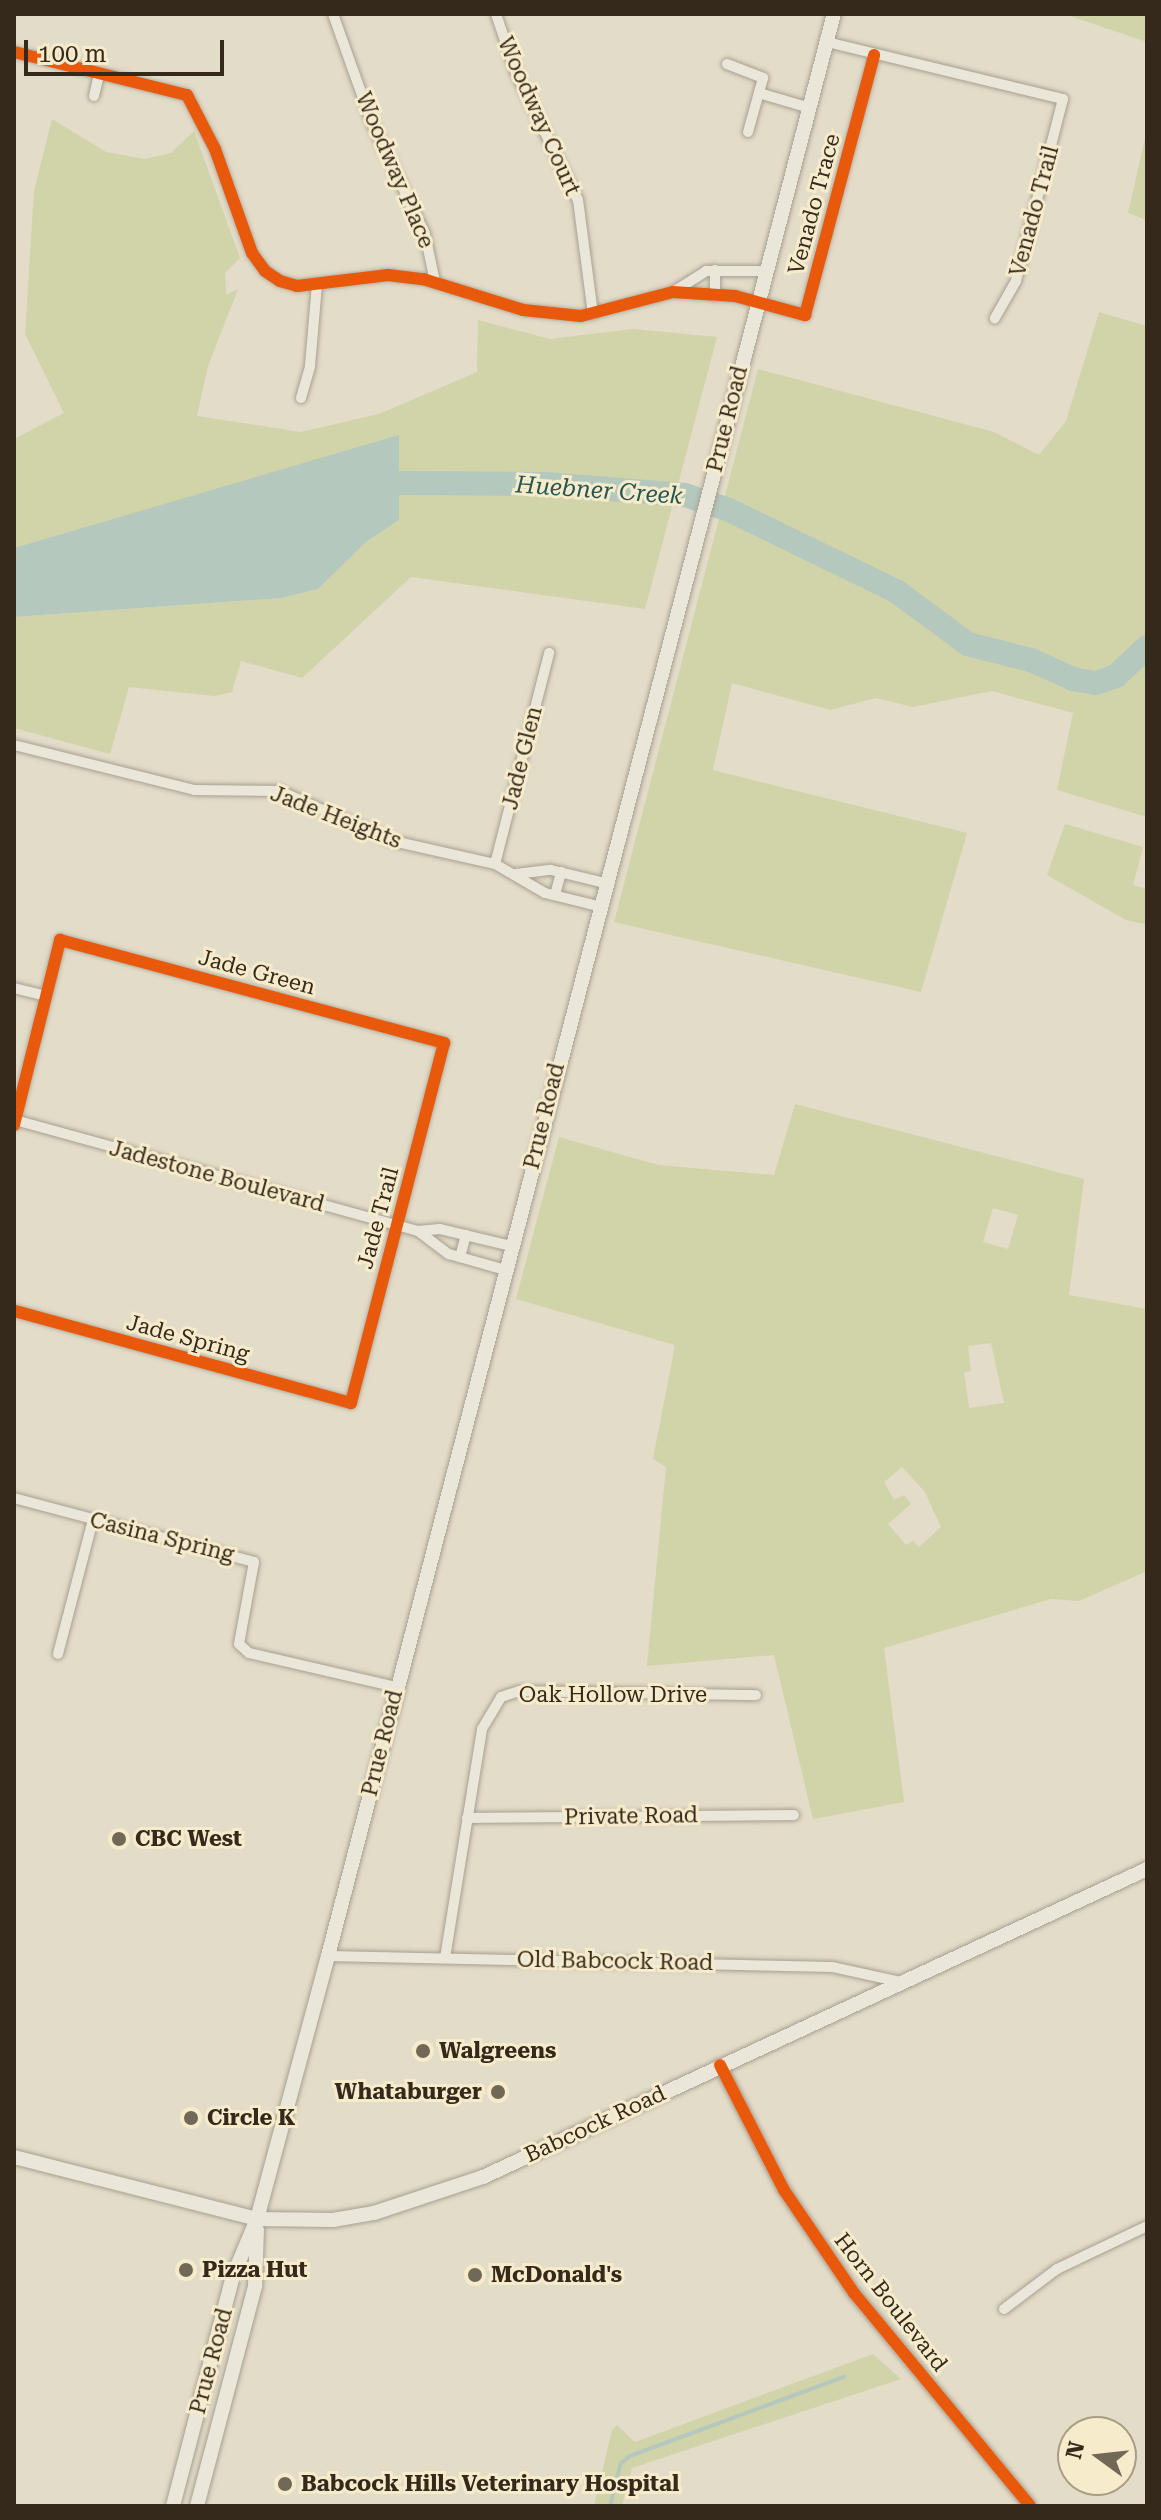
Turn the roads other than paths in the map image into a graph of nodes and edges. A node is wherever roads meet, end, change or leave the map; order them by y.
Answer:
1 (333, 14) edge
2 (496, 14) edge
3 (834, 14) edge
4 (827, 42) junction
5 (14, 52) edge
6 (874, 55) junction
7 (727, 64) dead end
8 (99, 75) junction
9 (759, 93) junction
10 (94, 96) dead end
11 (810, 108) junction
12 (748, 132) dead end
13 (715, 270) junction
14 (766, 271) junction
15 (435, 282) junction
16 (317, 284) junction
17 (673, 292) junction
18 (715, 296) junction
19 (757, 302) junction
20 (593, 314) junction
21 (995, 318) dead end
22 (301, 398) dead end
23 (549, 653) dead end
24 (14, 745) edge
25 (495, 864) junction
26 (561, 872) junction
27 (516, 874) junction
28 (605, 883) junction
29 (555, 895) junction
30 (598, 906) junction
31 (14, 988) edge
32 (46, 996) junction
33 (444, 1043) joint
34 (15, 1122) edge
35 (397, 1225) junction
36 (418, 1231) junction
37 (466, 1235) junction
38 (511, 1246) junction
39 (460, 1257) junction
40 (505, 1270) junction
41 (14, 1311) edge
42 (351, 1403) joint
43 (14, 1498) edge
44 (93, 1520) junction
45 (58, 1654) dead end
46 (396, 1687) junction
47 (756, 1695) dead end
48 (794, 1815) dead end
49 (467, 1818) junction
50 (1147, 1869) edge
51 (328, 1956) junction
52 (445, 1958) junction
53 (901, 1982) junction
54 (720, 2065) junction
55 (14, 2157) edge
56 (257, 2219) junction
57 (1147, 2226) edge
58 (1004, 2309) dead end
59 (173, 2506) edge
60 (197, 2506) edge
61 (1030, 2506) edge

1 - 15 street, Woodway Place
2 - 20 street, Woodway Court
3 - 4 main road, Prue Road
4 - 6 street
4 - 11 main road, Prue Road
5 - 8 street
6 - 19 street, Venado Trace
6 - 21 street, Venado Trail
7 - 9 street
8 - 10 street
8 - 16 street
9 - 11 street
9 - 12 street
11 - 14 main road, Prue Road
13 - 14 street
13 - 17 street
13 - 18 street
14 - 19 main road, Prue Road
15 - 16 street
15 - 20 street
16 - 22 street
17 - 18 street
17 - 20 street
18 - 19 street
19 - 28 main road, Prue Road
23 - 25 street, Jade Glen
24 - 25 street, Jade Heights
25 - 27 street, Jade Heights
26 - 27 street, Jade Heights
26 - 28 street, Jade Heights
26 - 29 street
27 - 29 street, Jade Heights
28 - 30 main road, Prue Road
29 - 30 street, Jade Heights
30 - 38 main road, Prue Road
31 - 32 street
32 - 33 street, Jade Green
32 - 34 street
33 - 35 street, Jade Trail
34 - 35 street, Jadestone Boulevard
35 - 36 street, Jadestone Boulevard
35 - 42 street, Jade Trail
36 - 37 street, Jadestone Boulevard
36 - 39 street, Jadestone Boulevard
37 - 38 street, Jadestone Boulevard
37 - 39 street
38 - 40 main road, Prue Road
39 - 40 street, Jadestone Boulevard
40 - 46 main road, Prue Road
41 - 42 street, Jade Spring
43 - 44 street, Casina Spring
44 - 45 street
44 - 46 street, Casina Spring
46 - 51 main road, Prue Road
47 - 49 street, Oak Hollow Drive
48 - 49 street, Private Road
49 - 52 street, Oak Hollow Drive
50 - 53 main road, Babcock Road
51 - 52 street, Old Babcock Road
51 - 56 main road, Prue Road
52 - 53 street, Old Babcock Road
53 - 54 main road, Babcock Road
54 - 56 main road, Babcock Road
54 - 61 street, Horn Boulevard
55 - 56 main road, Babcock Road
56 - 59 main road, Prue Road
56 - 60 main road, Prue Road
57 - 58 street

